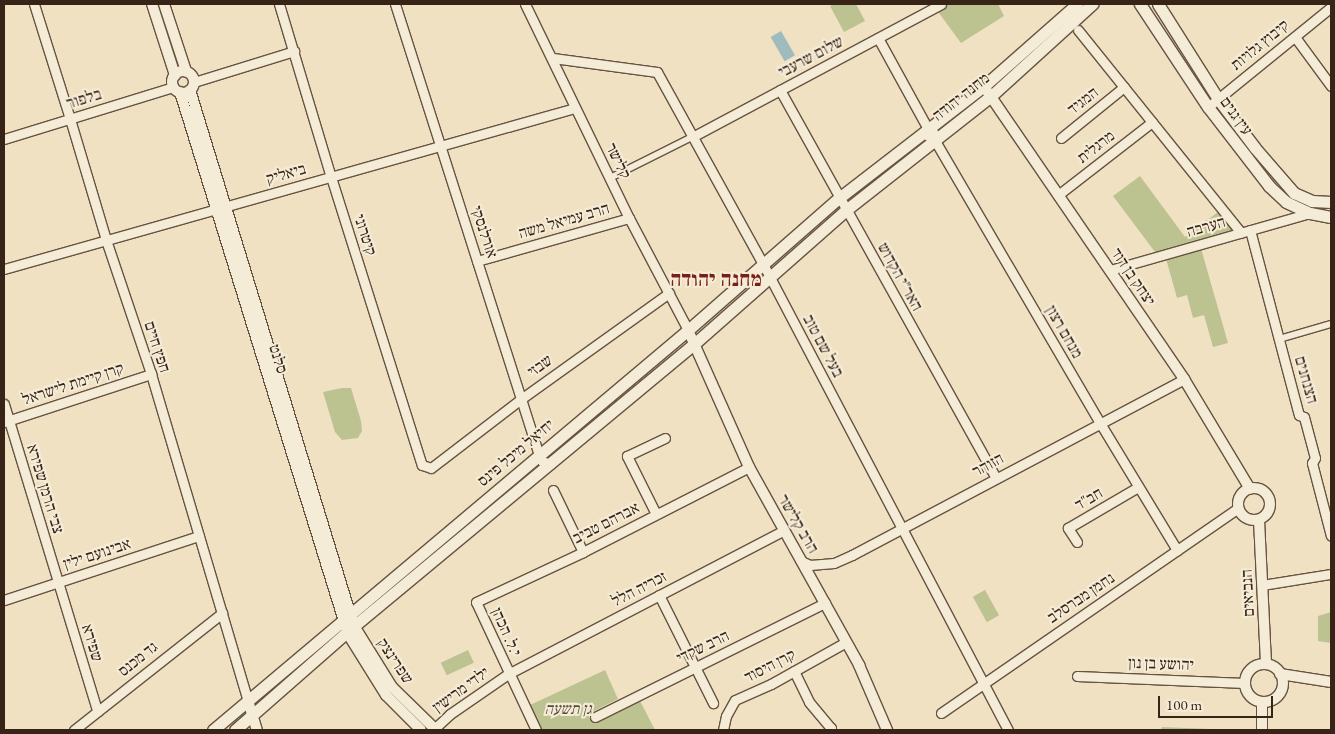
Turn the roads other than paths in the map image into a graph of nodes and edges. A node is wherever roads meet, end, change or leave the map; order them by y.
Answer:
1 (34, 4) edge
2 (152, 4) edge
3 (164, 4) edge
4 (279, 4) edge
5 (395, 4) edge
6 (526, 4) edge
7 (941, 4) edge
8 (1078, 4) edge
9 (1092, 4) edge
10 (1140, 4) edge
11 (1158, 4) edge
12 (1331, 7) edge
13 (1078, 30) dead end
14 (1295, 37) junction
15 (878, 38) junction
16 (294, 51) junction
17 (553, 58) junction
18 (186, 71) junction
19 (175, 75) junction
20 (1331, 86) edge
21 (185, 88) junction
22 (1124, 88) junction
23 (780, 90) junction
24 (987, 91) junction
25 (1218, 99) junction
26 (1208, 107) junction
27 (575, 108) junction
28 (70, 118) junction
29 (1152, 122) junction
30 (932, 133) junction
31 (694, 136) junction
32 (1061, 138) dead end
33 (4, 139) edge
34 (440, 146) junction
35 (331, 177) junction
36 (610, 178) junction
37 (1058, 195) junction
38 (839, 198) junction
39 (1331, 202) edge
40 (221, 208) junction
41 (846, 210) junction
42 (1310, 213) junction
43 (1331, 217) edge
44 (629, 218) junction
45 (1245, 232) junction
46 (106, 240) junction
47 (477, 261) junction
48 (763, 264) junction
49 (4, 269) edge
50 (1110, 270) junction
51 (770, 278) junction
52 (668, 292) junction
53 (1331, 324) edge
54 (688, 330) junction
55 (1279, 339) junction
56 (694, 344) junction
57 (151, 374) junction
58 (1184, 379) junction
59 (521, 399) junction
60 (4, 404) edge
61 (6, 421) edge
62 (1100, 423) junction
63 (665, 438) dead end
64 (539, 455) junction
65 (550, 464) junction
66 (749, 467) junction
67 (431, 468) joint
68 (996, 478) junction
69 (1138, 487) junction
70 (1250, 489) junction
71 (553, 490) dead end
72 (1238, 508) junction
73 (656, 514) junction
74 (1259, 520) junction
75 (902, 528) junction
76 (784, 531) junction
77 (199, 536) junction
78 (1331, 536) edge
79 (1077, 542) dead end
80 (1177, 550) junction
81 (583, 552) junction
82 (803, 562) junction
83 (1331, 574) edge
84 (58, 582) junction
85 (1262, 585) junction
86 (659, 595) junction
87 (4, 600) edge
88 (476, 602) joint
89 (825, 603) junction
90 (222, 613) junction
91 (347, 616) junction
92 (351, 630) junction
93 (846, 642) junction
94 (333, 646) junction
95 (356, 648) junction
96 (1266, 664) junction
97 (695, 668) junction
98 (794, 671) junction
99 (508, 674) junction
100 (1280, 674) junction
101 (1077, 676) dead end
102 (1245, 682) junction
103 (1331, 682) edge
104 (983, 683) junction
105 (248, 701) junction
106 (1262, 702) junction
107 (713, 703) dead end
108 (97, 711) junction
109 (941, 713) dead end
110 (253, 716) junction
111 (595, 717) dead end
112 (74, 730) edge
113 (213, 730) edge
114 (236, 730) edge
115 (252, 730) edge
116 (257, 730) edge
117 (421, 730) edge
118 (434, 730) edge
119 (536, 730) edge
120 (723, 730) edge
121 (830, 730) edge
122 (887, 730) edge
123 (1008, 730) edge
124 (1262, 730) edge

1 - 28 street, חפץ חיים
2 - 19 street
3 - 18 street
4 - 16 street, קיטרוני
5 - 34 street, אורלנסקי
6 - 17 street, קלישר
7 - 15 street, שלום שרעבי
8 - 24 main road, מחנה יהודה
9 - 24 main road, מחנה יהודה
10 - 26 main road, עין גנים
11 - 25 main road, עין גנים
12 - 14 street, קיבוץ גלויות
13 - 22 street, הצנחנים
14 - 20 street
14 - 25 street, קיבוץ גלויות
15 - 23 street, שלום שרעבי
15 - 30 street, מנחם רצון
16 - 21 street, בלפור
16 - 35 street, קיטרוני
17 - 27 street, קלישר
17 - 31 street, בעל שם טוב
18 - 19 street
18 - 21 street
19 - 21 street
21 - 28 street, בלפור
21 - 40 street, סלנט
22 - 29 street, הצנחנים
22 - 32 street, המגיד
23 - 31 street, שלום שרעבי
23 - 38 street, האר"י הקדוש
24 - 30 main road, מחנה יהודה
24 - 37 street, יצחק בן דוד
25 - 26 street, קיבוץ גלויות
25 - 39 main road, עין גנים
26 - 42 main road, עין גנים
27 - 34 street, ביאליק
27 - 36 street, קלישר
28 - 33 street, בלפור
28 - 46 street, חפץ חיים
29 - 37 street, מרגלית
29 - 45 street, הצנחנים
30 - 38 main road, מחנה יהודה
30 - 41 main road, מחנה יהודה
30 - 62 street, מנחם רצון
31 - 36 street
31 - 48 street, בעל שם טוב
34 - 35 street, ביאליק
34 - 47 street, אורלנסקי
35 - 40 street, ביאליק
35 - 67 street, קיטרוני
36 - 44 street, קלישר
37 - 50 street, יצחק בן דוד
38 - 41 street, האר"י הקדוש
38 - 48 main road, יחיאל מיכל פינס
40 - 46 street, ביאליק
40 - 91 street, סלנט
41 - 51 main road, יחיאל מיכל פינס
41 - 68 street, האר"י הקדוש
42 - 43 main road, עין גנים
42 - 45 street, הערבה
44 - 47 street, הרב עמיאל משה
44 - 52 street, קלישר
45 - 50 street, הערבה
45 - 55 street, הצנחנים
46 - 49 street, ביאליק
46 - 57 street, חפץ חיים
47 - 59 street, אורלנסקי
48 - 51 street, בעל שם טוב
48 - 54 main road, יחיאל מיכל פינס
50 - 58 street, יצחק בן דוד
51 - 56 main road, יחיאל מיכל פינס
51 - 75 street, בעל שם טוב
52 - 54 street, קלישר
52 - 59 street, שבזי
53 - 55 street
54 - 56 street, הרב קלישר
54 - 64 main road, יחיאל מיכל פינס
55 - 78 street, הצנחנים
56 - 65 main road, יחיאל מיכל פינס
56 - 66 street, הרב קלישר
57 - 61 street, קרן קיימת לישראל
57 - 77 street, חפץ חיים
58 - 62 street, הזוהר
58 - 70 street, יצחק בן דוד
59 - 64 street, אורלנסקי
59 - 67 street, שבזי
60 - 61 street, צבי הרמן שפירא
61 - 84 street, צבי הרמן שפירא
62 - 68 street, הזוהר
62 - 69 street, מנחם רצון
63 - 73 street
64 - 65 street
64 - 91 main road, יחיאל מיכל פינס
65 - 92 main road, יחיאל מיכל פינס
66 - 73 street, אברהם טביב
66 - 76 street, הרב קלישר
68 - 75 street, הזוהר
69 - 79 street, חב"ד
69 - 80 street, מנחם רצון
70 - 72 street
70 - 74 street
71 - 81 street
72 - 74 street
72 - 80 street, נחמן מברסלב
73 - 81 street, אברהם טביב
74 - 85 street, הנביאים
75 - 82 street, הזוהר
75 - 104 street, בעל שם טוב
76 - 82 street, הרב קלישר
76 - 86 street, זכריה הלל
77 - 84 street, אבינועם ילין
77 - 90 street, חפץ חיים
80 - 104 street, נחמן מברסלב
81 - 88 street, אברהם טביב
82 - 89 street, הרב קלישר
83 - 85 street
84 - 87 street, אבינועם ילין
84 - 108 street, שפירא
85 - 96 street, הנביאים
86 - 97 street
86 - 99 street, זכריה הלל
88 - 99 street, י.ל. הכהן
89 - 93 street, הרב קלישר
89 - 97 street, הרב שקדי
90 - 105 street, חפץ חיים
90 - 108 street, גד מכנס
91 - 92 street, סלנט
91 - 105 main road, יחיאל מיכל פינס
92 - 94 main road, יחיאל מיכל פינס
92 - 95 street, שפרינצק
92 - 118 street, שפרינצק
93 - 98 street, קרן היסוד
93 - 122 street, הרב קלישר
94 - 95 street
94 - 110 main road, יחיאל מיכל פינס
95 - 117 street, שפרינצק
96 - 100 street
96 - 102 street
97 - 107 street
97 - 111 street, הרב שקדי
98 - 120 street, קרן היסוד
98 - 121 street
99 - 118 street, ילדי מרישין
99 - 119 street, י.ל. הכהן
100 - 103 street
100 - 106 street
101 - 102 street, יהושע בן נון
102 - 106 street
104 - 109 street, נחמן מברסלב
104 - 123 street, בעל שם טוב
105 - 110 street
105 - 113 main road, יחיאל מיכל פינס
106 - 124 street
108 - 112 street, גד מכנס
110 - 114 main road, יחיאל מיכל פינס
110 - 116 street
114 - 115 main road

